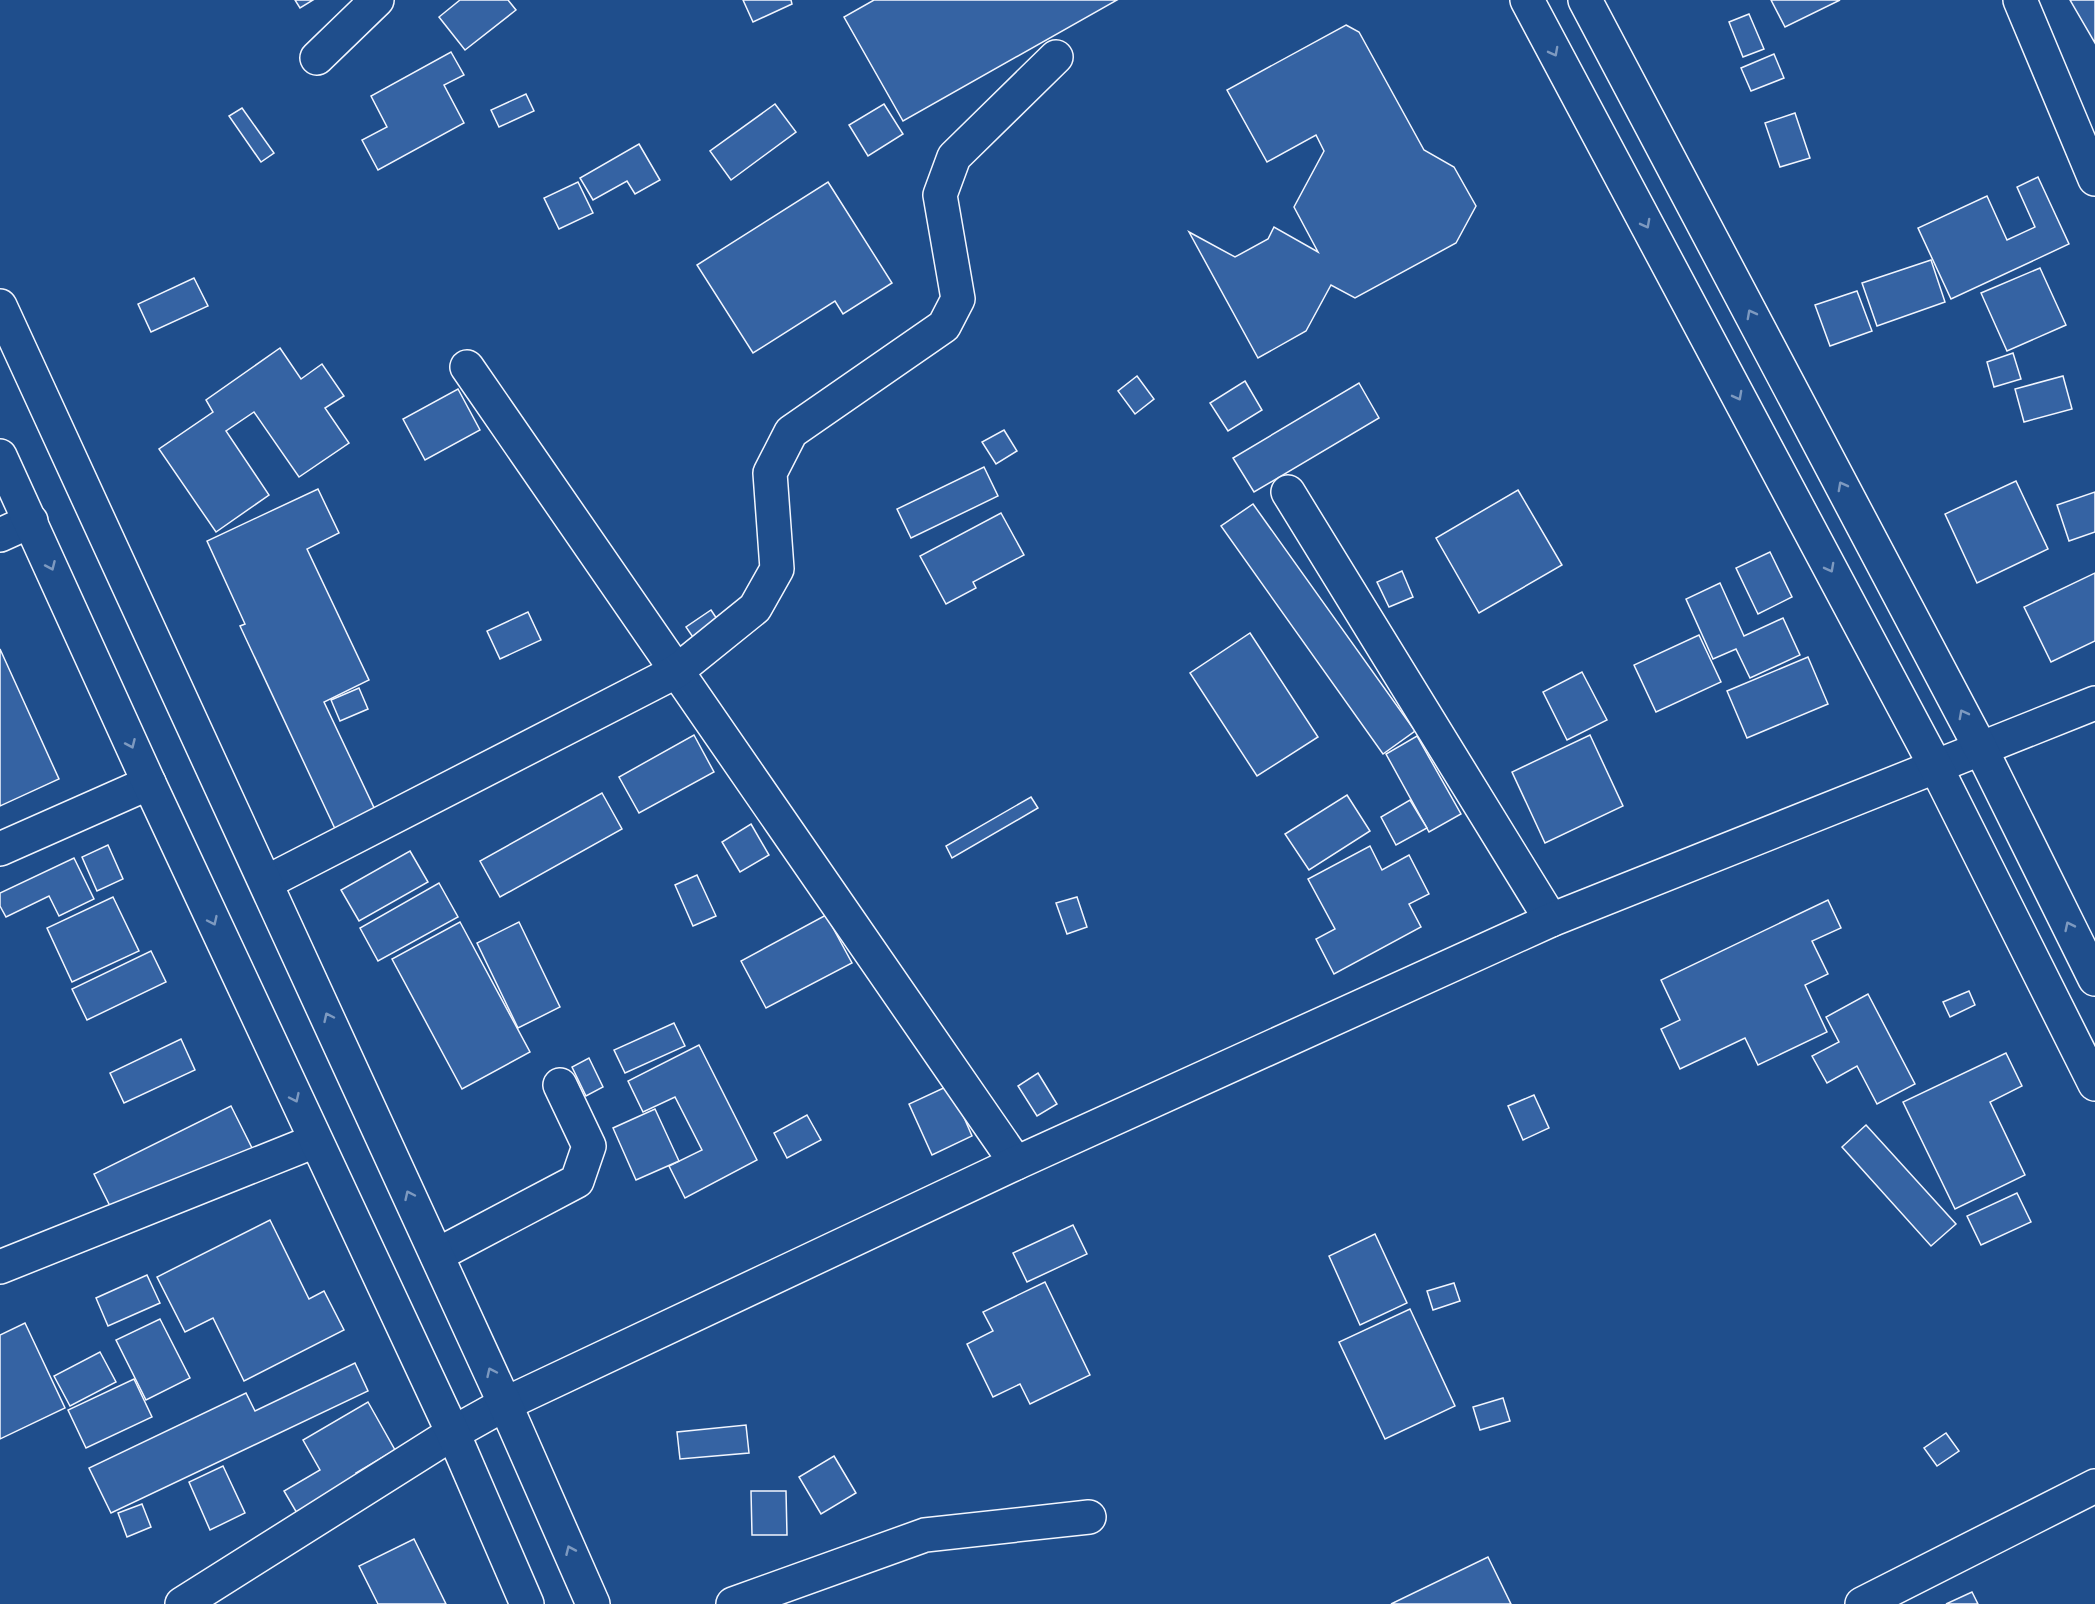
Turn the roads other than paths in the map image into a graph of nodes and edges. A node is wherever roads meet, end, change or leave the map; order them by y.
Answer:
1 (377, 0) edge
2 (1527, 0) edge
3 (1585, 0) edge
4 (2020, 0) edge
5 (1056, 57) dead end
6 (317, 58) dead end
7 (2095, 179) edge
8 (0, 306) edge
9 (467, 366) dead end
10 (0, 456) edge
11 (1288, 492) dead end
12 (30, 521) junction
13 (0, 535) edge
14 (677, 671) junction
15 (2095, 703) edge
16 (1981, 749) junction
17 (1936, 767) junction
18 (149, 783) junction
19 (0, 849) edge
20 (267, 882) junction
21 (1551, 920) junction
22 (2095, 979) edge
23 (2095, 1084) edge
24 (560, 1085) dead end
25 (315, 1141) junction
26 (1016, 1163) junction
27 (437, 1254) junction
28 (0, 1267) edge
29 (505, 1404) junction
30 (453, 1433) junction
31 (2095, 1486) edge
32 (1089, 1517) dead end
33 (182, 1604) edge
34 (527, 1604) edge
35 (593, 1604) edge
36 (733, 1604) edge
37 (1862, 1604) edge

1 - 6 main road
2 -> 17 main road
16 -> 3 main road
4 - 7 main road
5 - 14 main road
8 - 20 main road
9 - 14 main road
10 - 12 main road
11 - 21 main road
12 - 13 main road
12 -> 18 main road
14 - 20 main road
14 - 26 main road
15 - 16 main road
16 - 17 main road
22 -> 16 main road
17 - 21 main road
17 - 23 main road
18 - 19 main road
18 -> 25 main road
27 -> 20 main road
21 - 26 main road
24 - 27 main road
25 - 28 main road
25 - 30 main road
26 - 29 main road
29 -> 27 main road
29 - 30 main road
35 -> 29 main road
30 - 33 main road
30 - 34 main road
31 - 37 main road
32 - 36 main road

